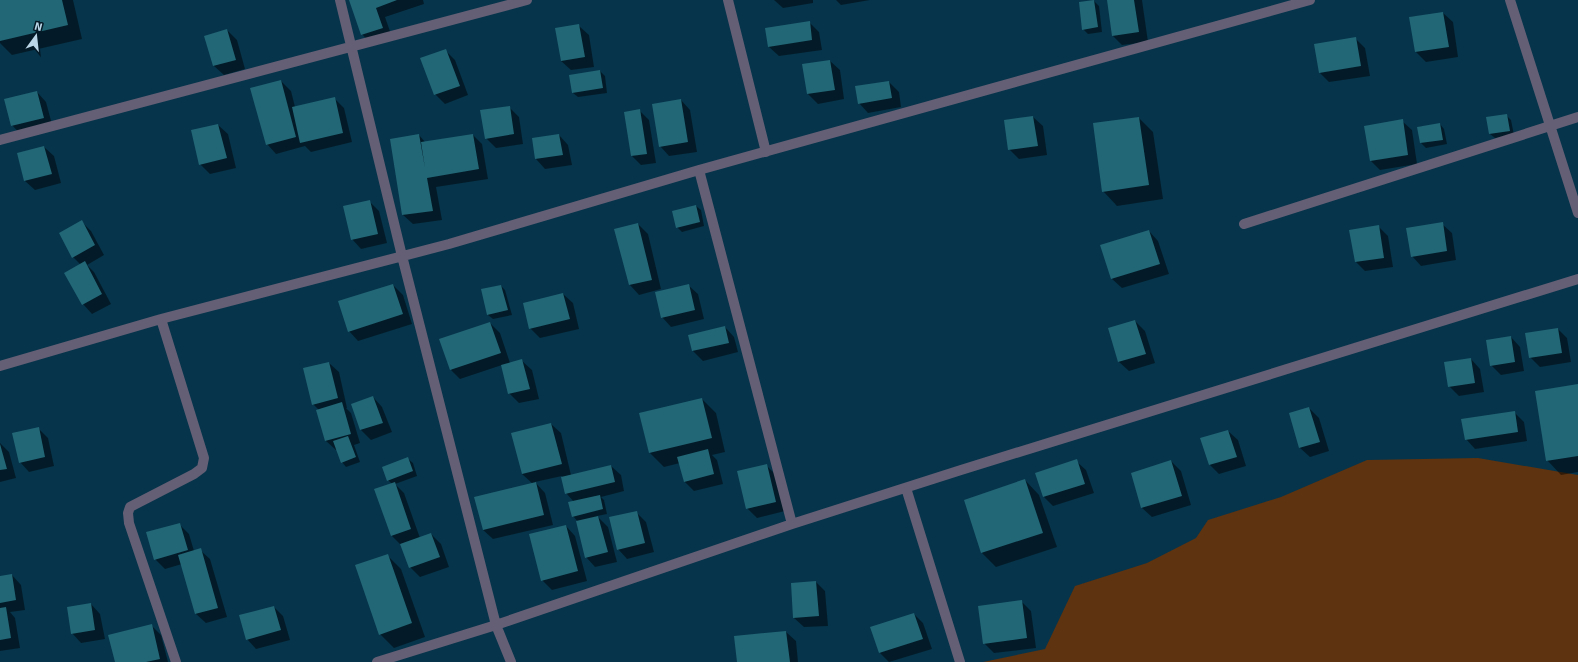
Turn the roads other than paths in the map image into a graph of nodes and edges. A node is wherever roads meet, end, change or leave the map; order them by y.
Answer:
1 (340, 0) edge
2 (527, 0) edge
3 (728, 0) edge
4 (1310, 0) edge
5 (1510, 0) edge
6 (353, 47) junction
7 (1578, 117) edge
8 (1550, 125) junction
9 (0, 140) edge
10 (766, 152) junction
11 (699, 170) junction
12 (1578, 213) edge
13 (1244, 224) dead end
14 (402, 256) junction
15 (1578, 279) edge
16 (161, 319) junction
17 (0, 366) edge
18 (906, 488) junction
19 (792, 524) junction
20 (496, 625) junction
21 (176, 662) edge
22 (376, 662) edge
23 (511, 662) edge
24 (960, 662) edge

1 - 6 street
2 - 6 street
3 - 10 street
4 - 10 street
5 - 8 street
6 - 9 street
6 - 14 street
7 - 8 street
8 - 12 street
8 - 13 street
10 - 11 street
11 - 14 street
11 - 19 street
14 - 16 street
14 - 20 street
15 - 18 street
16 - 17 street
16 - 21 street
18 - 19 street
18 - 24 street
19 - 20 street
20 - 22 street
20 - 23 street

